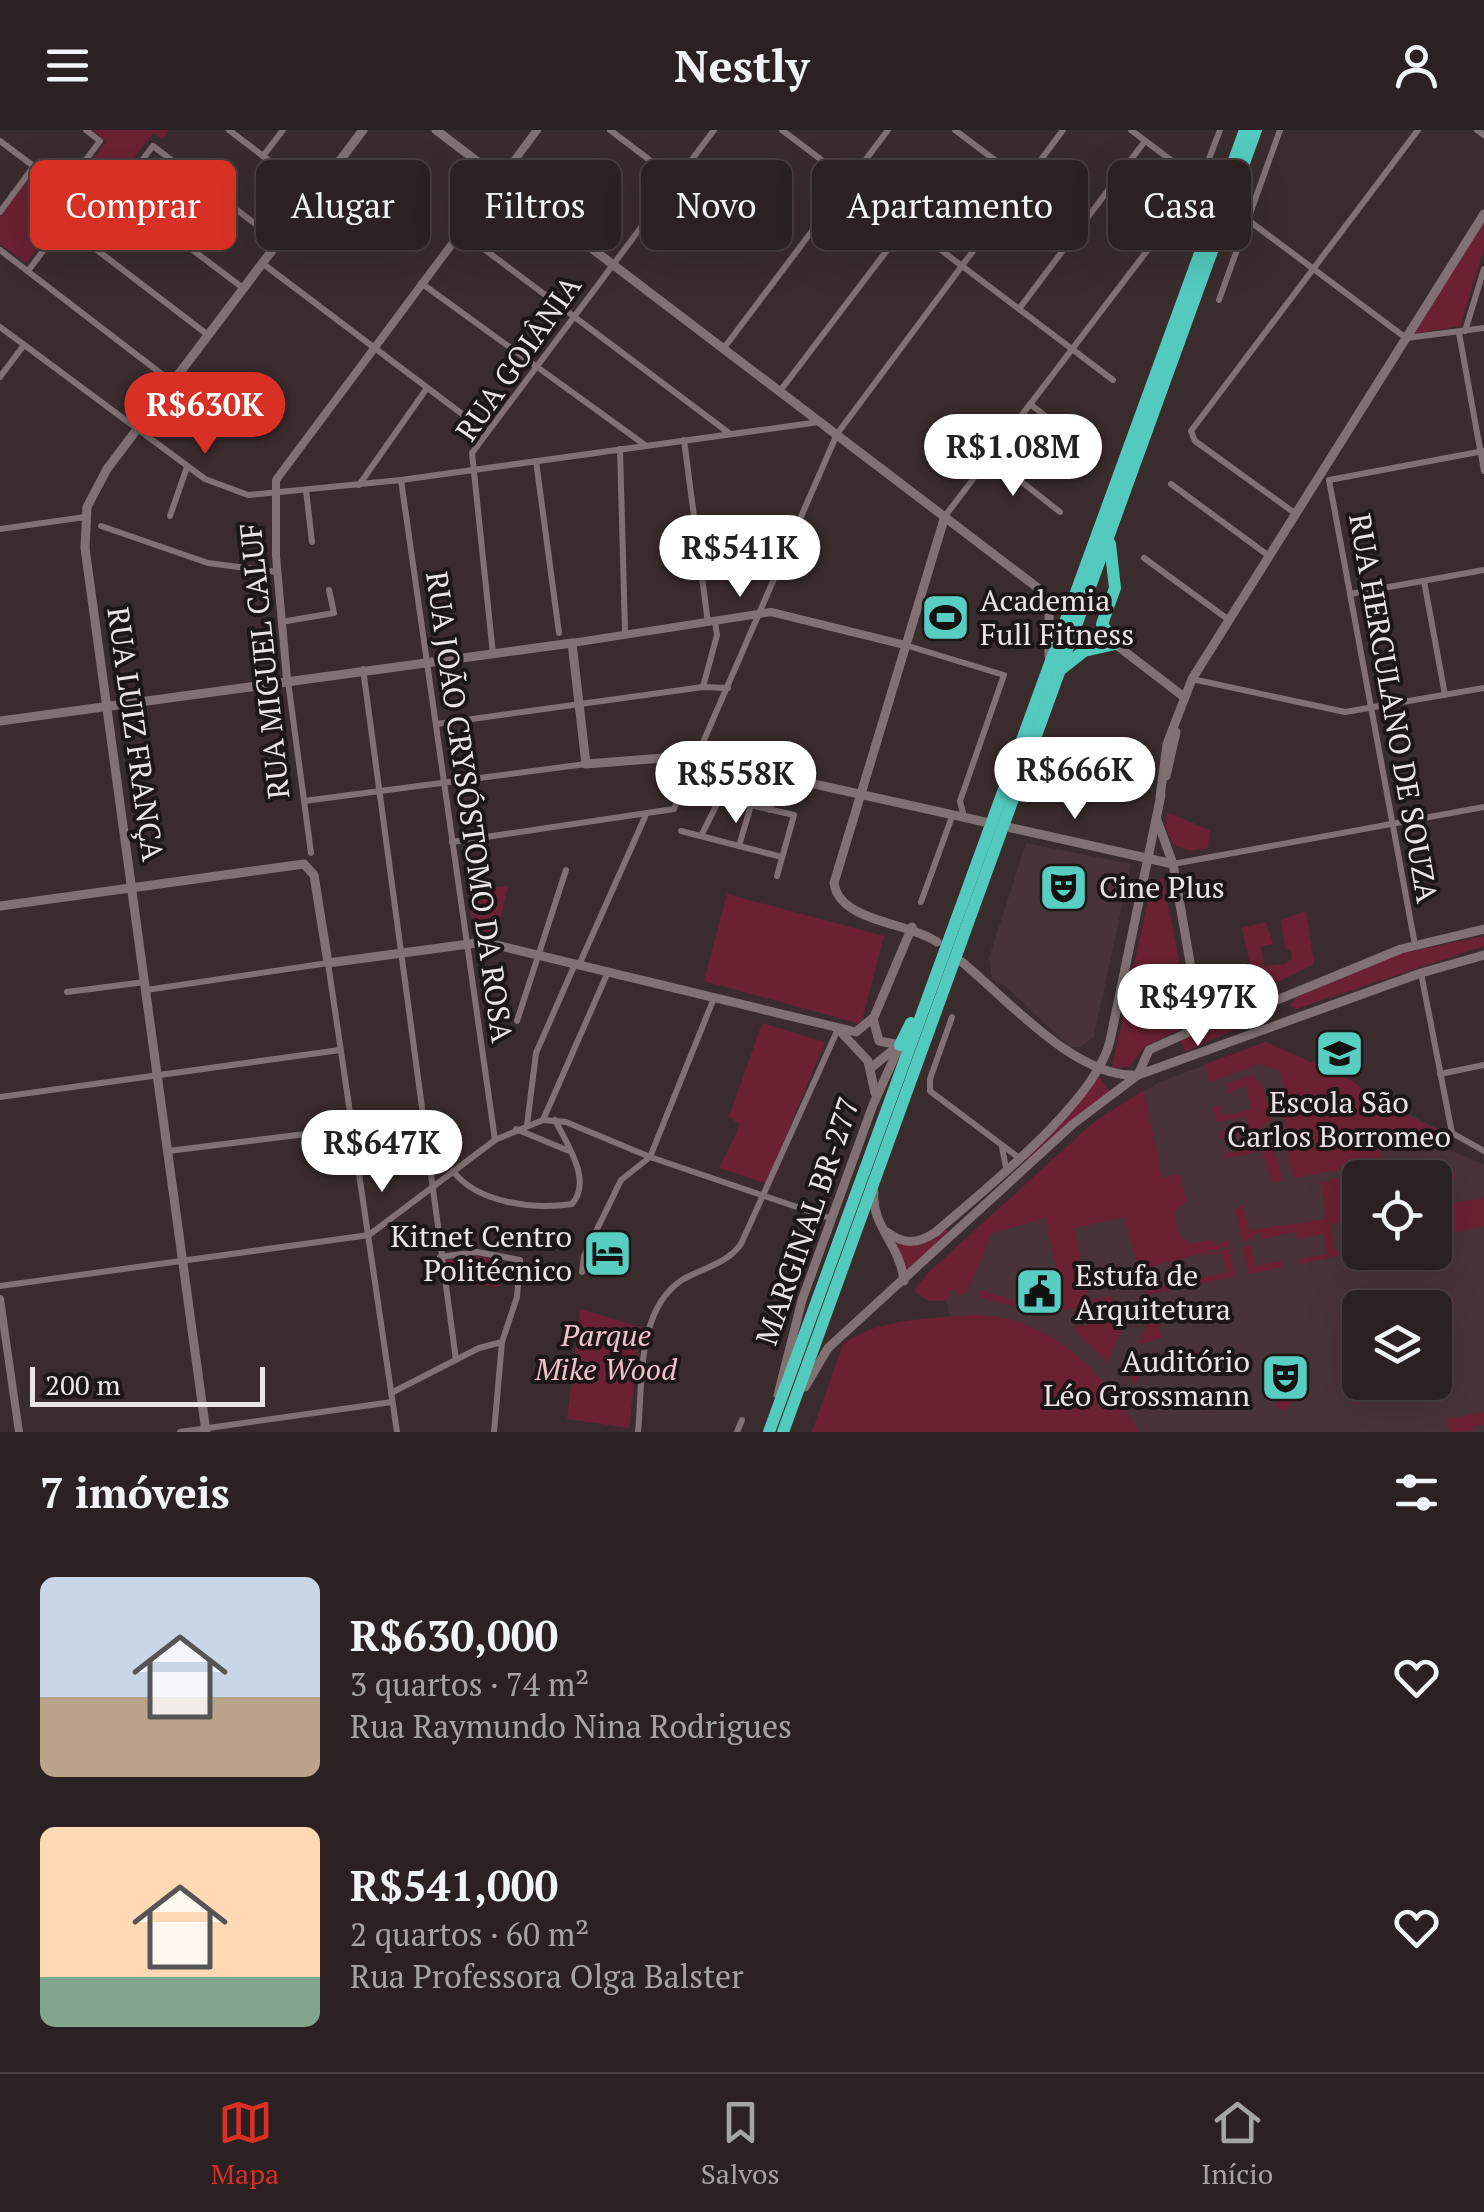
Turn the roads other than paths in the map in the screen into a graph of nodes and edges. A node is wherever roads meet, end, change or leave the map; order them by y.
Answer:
1 (229, 130) edge
2 (283, 130) edge
3 (364, 130) edge
4 (537, 130) edge
5 (610, 130) edge
6 (714, 130) edge
7 (782, 130) edge
8 (888, 130) edge
9 (955, 130) edge
10 (1063, 130) edge
11 (1131, 130) edge
12 (1220, 130) edge
13 (1245, 130) edge
14 (1256, 130) edge
15 (1280, 130) edge
16 (1418, 130) edge
17 (1476, 130) edge
18 (88, 131) edge
19 (444, 132) edge
20 (1484, 136) edge
21 (0, 140) edge
22 (1145, 141) junction
23 (263, 156) junction
24 (86, 160) edge
25 (144, 160) edge
26 (171, 160) edge
27 (268, 160) edge
28 (341, 160) edge
29 (478, 160) edge
30 (514, 160) edge
31 (650, 160) edge
32 (691, 160) edge
33 (822, 160) edge
34 (866, 160) edge
35 (995, 160) edge
36 (1040, 160) edge
37 (1171, 160) edge
38 (1209, 160) edge
39 (30, 163) edge
40 (30, 171) edge
41 (236, 210) edge
42 (0, 212) edge
43 (1251, 212) edge
44 (1484, 214) edge
45 (1251, 222) edge
46 (256, 225) edge
47 (641, 227) edge
48 (812, 231) edge
49 (450, 244) edge
50 (0, 250) edge
51 (44, 250) edge
52 (98, 250) edge
53 (193, 250) edge
54 (272, 250) edge
55 (485, 250) edge
56 (595, 250) edge
57 (887, 250) edge
58 (941, 250) edge
59 (974, 250) edge
60 (1148, 250) edge
61 (1237, 250) edge
62 (262, 263) junction
63 (613, 264) junction
64 (962, 266) junction
65 (1313, 268) junction
66 (1484, 269) edge
67 (28, 271) junction
68 (422, 282) junction
69 (244, 288) junction
70 (1219, 300) dead end
71 (1018, 309) junction
72 (574, 316) junction
73 (0, 326) edge
74 (1484, 328) edge
75 (1462, 332) junction
76 (208, 335) junction
77 (1406, 338) junction
78 (24, 345) junction
79 (373, 347) junction
80 (724, 348) junction
81 (1072, 349) junction
82 (536, 367) junction
83 (0, 377) edge
84 (1113, 380) dead end
85 (172, 382) junction
86 (427, 388) junction
87 (780, 391) junction
88 (1030, 404) junction
89 (820, 422) junction
90 (136, 430) junction
91 (486, 432) junction
92 (730, 434) junction
93 (837, 434) junction
94 (684, 440) junction
95 (646, 446) junction
96 (1084, 446) dead end
97 (620, 449) junction
98 (1482, 451) edge
99 (990, 457) junction
100 (536, 461) junction
101 (188, 467) junction
102 (472, 470) junction
103 (1484, 470) edge
104 (1324, 477) junction
105 (401, 480) junction
106 (1172, 484) dead end
107 (359, 485) junction
108 (306, 490) junction
109 (273, 494) junction
110 (1060, 512) dead end
111 (1296, 514) junction
112 (170, 516) dead end
113 (944, 516) junction
114 (85, 517) junction
115 (101, 526) dead end
116 (1110, 528) junction
117 (0, 529) edge
118 (312, 542) dead end
119 (1269, 556) junction
120 (1144, 558) dead end
121 (1484, 570) edge
122 (277, 572) junction
123 (1424, 581) junction
124 (329, 590) dead end
125 (1350, 594) junction
126 (759, 616) junction
127 (1229, 620) junction
128 (281, 622) junction
129 (712, 622) junction
130 (624, 631) junction
131 (559, 633) dead end
132 (572, 643) junction
133 (1115, 644) junction
134 (906, 645) junction
135 (494, 654) junction
136 (427, 662) junction
137 (1053, 669) junction
138 (363, 670) junction
139 (1192, 678) junction
140 (287, 679) junction
141 (702, 687) junction
142 (728, 688) junction
143 (1484, 688) edge
144 (1445, 695) junction
145 (1184, 696) junction
146 (578, 704) junction
147 (107, 706) junction
148 (1371, 708) junction
149 (0, 721) edge
150 (436, 724) junction
151 (698, 757) junction
152 (586, 764) junction
153 (778, 775) junction
154 (444, 782) junction
155 (380, 791) junction
156 (860, 794) junction
157 (304, 801) junction
158 (751, 805) junction
159 (1484, 807) edge
160 (770, 810) junction
161 (646, 816) junction
162 (958, 816) junction
163 (1156, 817) junction
164 (1392, 824) junction
165 (997, 826) junction
166 (680, 830) dead end
167 (701, 836) junction
168 (452, 842) junction
169 (739, 846) junction
170 (311, 853) dead end
171 (782, 857) junction
172 (1145, 857) junction
173 (1174, 864) junction
174 (566, 870) dead end
175 (777, 876) dead end
176 (1142, 884) junction
177 (132, 888) junction
178 (921, 902) dead end
179 (0, 906) edge
180 (912, 927) junction
181 (1484, 929) edge
182 (466, 942) junction
183 (937, 942) dead end
184 (1415, 945) junction
185 (402, 952) junction
186 (540, 955) junction
187 (1484, 955) edge
188 (962, 962) dead end
189 (328, 963) junction
190 (577, 964) junction
191 (608, 972) junction
192 (937, 972) junction
193 (1421, 972) junction
194 (145, 986) junction
195 (67, 992) dead end
196 (714, 998) junction
197 (1199, 1005) junction
198 (874, 1016) junction
199 (952, 1017) dead end
200 (517, 1020) dead end
201 (838, 1029) junction
202 (876, 1038) junction
203 (900, 1044) junction
204 (341, 1050) junction
205 (864, 1056) junction
206 (1484, 1065) edge
207 (872, 1067) junction
208 (1099, 1071) junction
209 (1440, 1074) junction
210 (157, 1075) junction
211 (1138, 1075) junction
212 (0, 1098) edge
213 (873, 1105) junction
214 (554, 1119) junction
215 (544, 1120) junction
216 (527, 1125) junction
217 (354, 1128) junction
218 (516, 1129) junction
219 (495, 1140) junction
220 (1001, 1146) junction
221 (168, 1151) junction
222 (1484, 1151) edge
223 (570, 1152) junction
224 (1018, 1156) junction
225 (650, 1157) junction
226 (1006, 1168) junction
227 (454, 1171) junction
228 (876, 1173) junction
229 (1018, 1176) junction
230 (430, 1188) junction
231 (764, 1196) junction
232 (832, 1219) junction
233 (887, 1232) junction
234 (369, 1235) junction
235 (440, 1257) junction
236 (183, 1261) junction
237 (582, 1272) dead end
238 (904, 1281) junction
239 (0, 1286) edge
240 (0, 1299) edge
241 (502, 1342) junction
242 (456, 1360) junction
243 (391, 1392) junction
244 (392, 1402) junction
245 (775, 1417) junction
246 (742, 1420) dead end
247 (206, 1430) edge
248 (779, 1431) edge
249 (19, 1432) edge
250 (180, 1432) edge
251 (396, 1432) edge
252 (494, 1432) edge
253 (638, 1432) edge
254 (737, 1432) edge

1 - 23 street
2 - 23 street
3 - 28 main road
4 - 30 street, RUA MIGUEL CALUF
5 - 31 street
6 - 32 street, RUA GOIÂNIA
7 - 33 street
8 - 34 street
9 - 35 street
10 - 36 street
11 - 22 street
12 - 38 street
13 - 137 highway
14 - 116 highway
15 - 43 street
16 - 65 street
17 - 20 street
18 - 24 street
19 - 29 main road
21 - 39 street
22 - 37 street
22 - 71 street
23 - 27 street
25 - 26 street
40 - 42 street
41 - 46 street
44 - 77 main road
45 - 65 street
47 - 63 street, RUA GOIÂNIA
48 - 80 street
49 - 68 street, RUA MIGUEL CALUF
50 - 67 street
51 - 67 street
52 - 76 street
53 - 69 street
54 - 62 main road
55 - 72 street
56 - 63 main road
57 - 87 street
58 - 64 street
59 - 64 street
60 - 81 street
61 - 70 street
62 - 69 main road
62 - 79 street
63 - 72 street, RUA GOIÂNIA
63 - 80 main road
64 - 71 street
64 - 93 street
65 - 77 street
65 - 111 street
66 - 75 street
67 - 85 street
68 - 79 street, RUA MIGUEL CALUF
68 - 82 street
69 - 76 main road
71 - 81 street
72 - 82 street, RUA GOIÂNIA
72 - 92 street
73 - 78 street
74 - 75 street
75 - 77 street
75 - 98 street
76 - 85 main road
77 - 104 main road
78 - 83 street
78 - 90 street
79 - 86 street
79 - 109 street, RUA MIGUEL CALUF
80 - 87 main road
81 - 84 street
81 - 88 street
82 - 91 street, RUA GOIÂNIA
82 - 95 street
85 - 90 main road
86 - 91 street
86 - 107 street
87 - 89 main road
88 - 96 street
88 - 99 street
89 - 92 street
89 - 93 main road
90 - 101 street
90 - 114 main road
91 - 102 street, RUA GOIÂNIA
92 - 94 street
93 - 113 main road
93 - 126 street
94 - 95 street
94 - 129 street
95 - 97 street
97 - 100 street
97 - 130 street
98 - 103 street
98 - 104 street
99 - 110 street
99 - 113 street
100 - 102 street
100 - 131 street
101 - 109 street
101 - 112 street
102 - 105 street
102 - 135 street
104 - 111 main road
104 - 125 street, RUA HERCULANO DE SOUZA
105 - 107 street
105 - 136 street, RUA JOÃO CRYSÓSTOMO DA ROSA
106 - 119 street
107 - 108 street
108 - 109 street
108 - 118 street
109 - 122 street, RUA MIGUEL CALUF
111 - 119 main road
113 - 134 main road
113 - 137 main road
114 - 117 street
114 - 147 main road, RUA LUIZ FRANÇA
115 - 122 street
116 - 133 highway
116 - 137 highway
119 - 127 main road
120 - 127 street
121 - 123 street
122 - 128 street, RUA MIGUEL CALUF
123 - 125 street
123 - 144 street
124 - 128 street
125 - 148 street, RUA HERCULANO DE SOUZA
126 - 129 street
126 - 134 street
126 - 142 street
127 - 139 main road
128 - 140 street, RUA MIGUEL CALUF
129 - 130 street
129 - 141 street
130 - 132 street
132 - 135 main road
132 - 146 main road
133 - 137 highway
133 - 145 main road
134 - 156 main road
134 - 162 street
135 - 136 main road
136 - 138 main road
136 - 150 street, RUA JOÃO CRYSÓSTOMO DA ROSA
137 - 165 highway
138 - 140 main road
138 - 155 street
139 - 145 main road
139 - 148 street
140 - 147 main road
140 - 157 street, RUA MIGUEL CALUF
141 - 142 street
141 - 146 street
142 - 151 street
143 - 144 street
144 - 148 street
145 - 163 main road
146 - 150 street
146 - 152 main road
147 - 149 main road
147 - 177 main road, RUA LUIZ FRANÇA
148 - 164 street, RUA HERCULANO DE SOUZA
150 - 154 street, RUA JOÃO CRYSÓSTOMO DA ROSA
151 - 152 main road
151 - 153 main road
151 - 161 street
152 - 154 street
153 - 156 main road
153 - 160 street
154 - 155 street
154 - 168 street, RUA JOÃO CRYSÓSTOMO DA ROSA
155 - 157 street
155 - 185 street
156 - 162 main road
156 - 180 main road
157 - 170 street, RUA MIGUEL CALUF
158 - 160 street
158 - 167 street
158 - 169 street
159 - 164 street
160 - 171 street
161 - 168 street
161 - 190 street
162 - 165 main road
162 - 178 street
163 - 172 main road
163 - 173 main road
164 - 173 street
164 - 184 street, RUA HERCULANO DE SOUZA
165 - 172 main road
165 - 192 highway
165 - 228 highway
166 - 167 street
167 - 169 street
168 - 182 street, RUA JOÃO CRYSÓSTOMO DA ROSA
169 - 171 street
171 - 175 street
172 - 173 main road
172 - 176 main road
173 - 176 main road
173 - 197 main road
174 - 186 street
176 - 208 main road
177 - 179 main road
177 - 189 main road
177 - 194 main road, RUA LUIZ FRANÇA
180 - 183 main road
180 - 198 main road
181 - 184 main road
182 - 185 main road
182 - 186 main road
182 - 219 street, RUA JOÃO CRYSÓSTOMO DA ROSA
184 - 197 main road
185 - 189 main road
185 - 230 street
186 - 190 main road
186 - 200 street
187 - 193 main road
188 - 208 main road
189 - 194 street
189 - 204 street
190 - 191 main road
190 - 216 street
191 - 196 main road
191 - 215 street
192 - 203 highway
192 - 245 highway
193 - 209 street
193 - 211 main road
194 - 195 street
194 - 210 main road, RUA LUIZ FRANÇA
196 - 201 main road
196 - 225 street
197 - 211 main road
198 - 201 main road
198 - 202 main road
199 - 220 street
201 - 205 main road
201 - 231 street
202 - 203 main road
202 - 205 main road
203 - 207 main road
203 - 213 main road, MARGINAL BR-277
204 - 210 street
204 - 217 street
205 - 207 main road
206 - 209 street
207 - 213 main road
208 - 211 main road
208 - 224 main road
209 - 222 street
210 - 212 street
210 - 221 main road, RUA LUIZ FRANÇA
211 - 229 main road
213 - 232 main road, MARGINAL BR-277
214 - 215 street
214 - 223 street
214 - 225 street
215 - 216 street
216 - 218 street
217 - 221 street
217 - 234 street
218 - 219 street
218 - 223 street
219 - 227 street
220 - 224 street
220 - 226 street
221 - 236 main road, RUA LUIZ FRANÇA
223 - 227 street
224 - 226 main road
224 - 229 main road
225 - 231 street
225 - 237 street
226 - 233 main road
227 - 230 street
228 - 233 main road
228 - 248 highway
229 - 238 main road
230 - 234 street
230 - 235 street
231 - 232 street
231 - 253 street
232 - 245 main road, MARGINAL BR-277
233 - 238 main road
234 - 236 street
234 - 243 street
235 - 241 street
235 - 242 street
236 - 239 street
236 - 247 main road, RUA LUIZ FRANÇA
238 - 248 main road
240 - 249 street
241 - 242 street
241 - 252 street
242 - 243 street
243 - 244 street
244 - 247 street
244 - 251 street
245 - 248 highway
246 - 254 street
247 - 250 street

